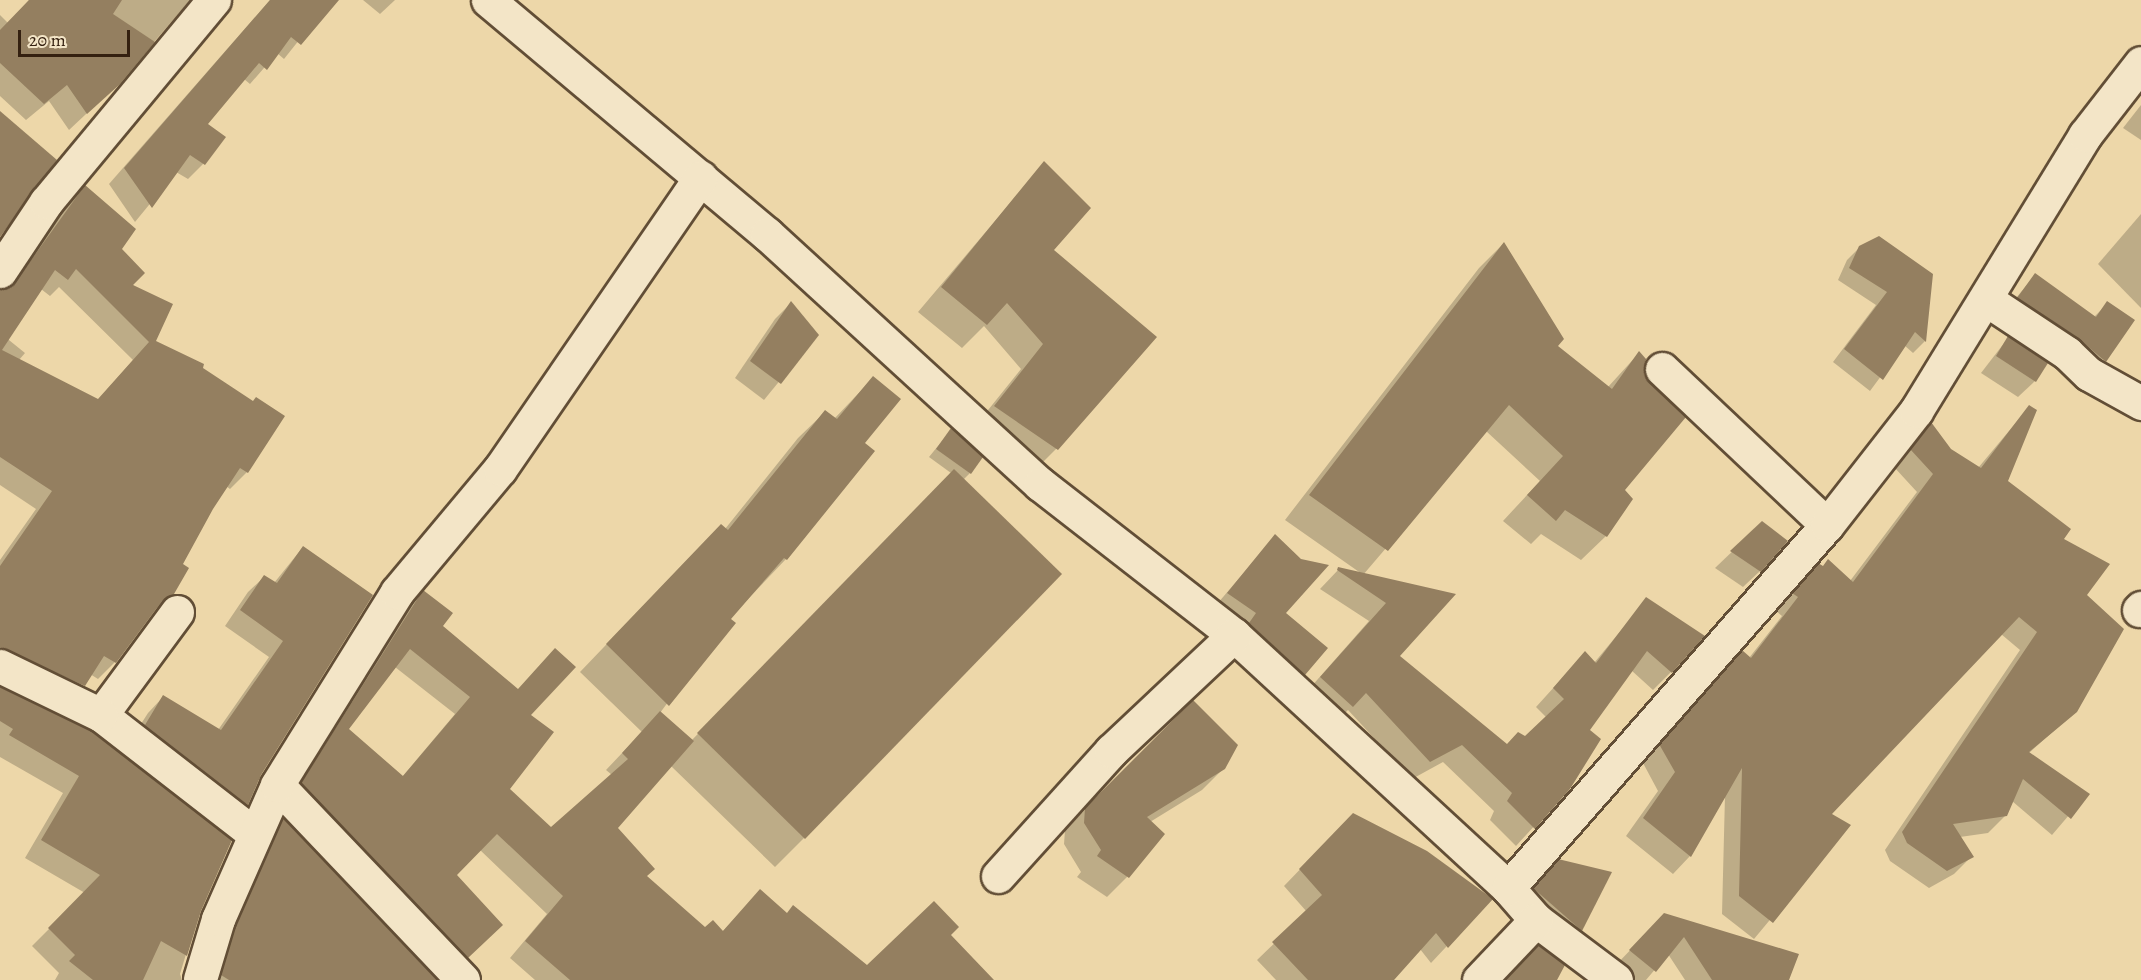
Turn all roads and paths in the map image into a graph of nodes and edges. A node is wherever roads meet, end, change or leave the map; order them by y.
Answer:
1 (214, 0) edge
2 (488, 0) edge
3 (2141, 63) edge
4 (701, 177) junction
5 (0, 271) edge
6 (1987, 300) junction
7 (1662, 369) dead end
8 (2141, 403) edge
9 (1827, 525) junction
10 (177, 612) dead end
11 (1234, 635) junction
12 (0, 666) edge
13 (101, 715) junction
14 (277, 785) junction
15 (253, 833) junction
16 (998, 876) dead end
17 (1508, 888) junction
18 (1536, 920) junction
19 (200, 979) edge
20 (463, 980) edge
21 (1479, 980) edge
22 (1616, 980) edge

1 - 5 street
2 - 4 street
3 - 6 street
4 - 11 street
4 - 14 street
6 - 8 street
6 - 9 street
7 - 9 street
9 - 17 street
10 - 13 street
11 - 16 street
11 - 17 street
12 - 13 street
13 - 15 street
14 - 15 street
14 - 20 street
15 - 19 street
17 - 18 street
18 - 21 street
18 - 22 street

